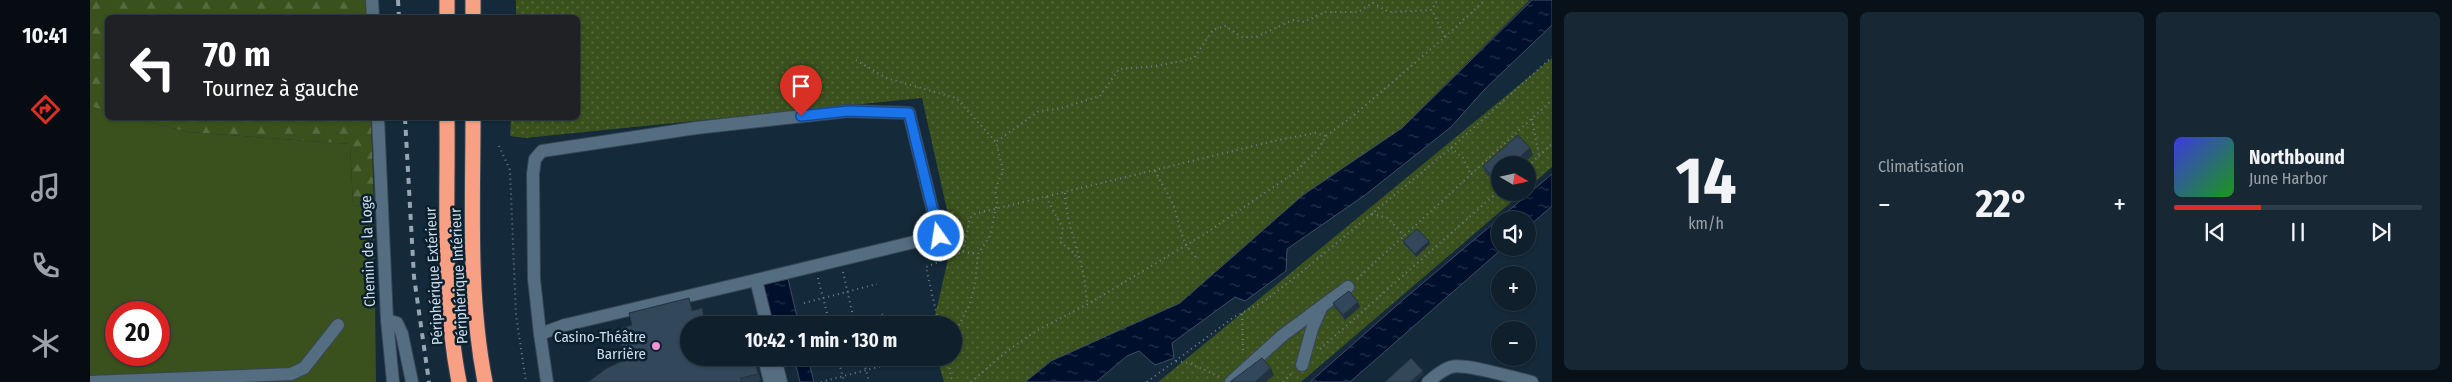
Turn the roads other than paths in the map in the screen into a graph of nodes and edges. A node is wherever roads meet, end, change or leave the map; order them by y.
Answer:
1 (372, 0) edge
2 (447, 0) edge
3 (473, 0) edge
4 (373, 15) edge
5 (447, 15) edge
6 (473, 15) edge
7 (378, 120) edge
8 (447, 120) edge
9 (473, 120) edge
10 (754, 281) junction
11 (1348, 287) road end
12 (1322, 307) junction
13 (760, 316) edge
14 (764, 316) edge
15 (387, 320) junction
16 (338, 324) dead end
17 (540, 334) junction
18 (1302, 365) road end
19 (766, 366) edge
20 (777, 366) edge
21 (90, 382) edge
22 (393, 382) edge
23 (412, 382) edge
24 (460, 382) edge
25 (485, 382) edge
26 (547, 382) edge
27 (770, 382) edge
28 (781, 382) edge
29 (1232, 382) edge
30 (1428, 382) edge
31 (1532, 382) edge

1 - 4 street
2 - 5 highway
3 - 6 highway
7 - 15 street, Chemin de la Loge
8 - 24 highway, Périphérique Extérieur
9 - 25 highway, Périphérique Intérieur
10 - 13 street
10 - 14 street
10 - 17 street
10 - 17 street
11 - 12 street
12 - 18 street
12 - 29 street
15 - 22 street, Chemin de la Loge
15 - 23 street
16 - 21 street
17 - 26 street
19 - 27 street
20 - 28 street
30 - 31 street

